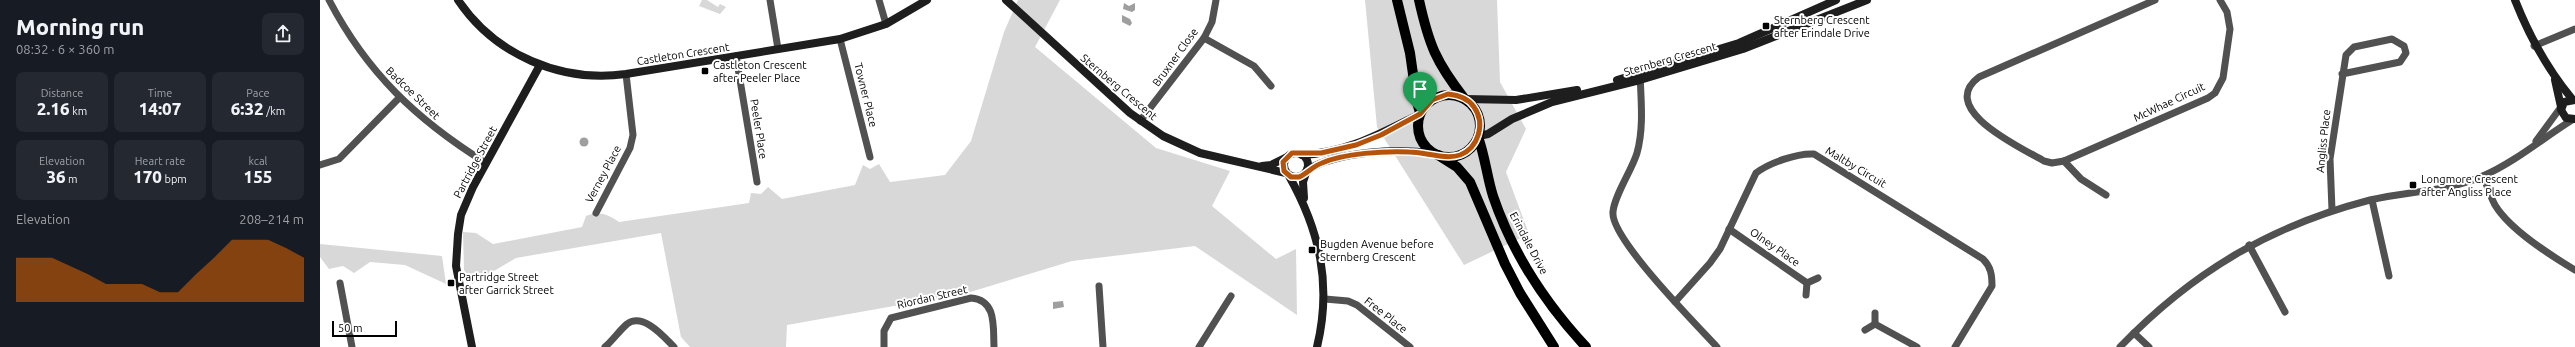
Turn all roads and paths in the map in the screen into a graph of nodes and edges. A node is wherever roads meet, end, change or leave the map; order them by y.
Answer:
1 (329, 0) edge
2 (458, 0) edge
3 (770, 0) edge
4 (879, 0) edge
5 (927, 0) edge
6 (1004, 0) edge
7 (1216, 0) edge
8 (1397, 0) edge
9 (1419, 0) edge
10 (1836, 0) edge
11 (1867, 0) edge
12 (2155, 0) edge
13 (2220, 0) edge
14 (2515, 0) edge
15 (886, 24) junction
16 (2575, 29) edge
17 (1204, 38) junction
18 (840, 39) junction
19 (2534, 46) junction
20 (778, 49) junction
21 (1716, 54) junction
22 (736, 56) junction
23 (540, 65) junction
24 (626, 74) junction
25 (2342, 74) junction
26 (1640, 77) junction
27 (2554, 77) junction
28 (1272, 86) dead end
29 (1968, 97) junction
30 (400, 98) junction
31 (1960, 98) dead end
32 (1465, 99) junction
33 (2574, 100) edge
34 (2561, 107) junction
35 (1420, 113) junction
36 (2574, 120) edge
37 (1140, 121) junction
38 (1478, 136) junction
39 (2533, 144) junction
40 (1302, 154) junction
41 (1437, 154) junction
42 (870, 157) dead end
43 (1285, 158) junction
44 (2064, 161) junction
45 (486, 163) junction
46 (320, 166) edge
47 (1258, 167) junction
48 (1306, 171) junction
49 (1288, 175) junction
50 (2482, 176) junction
51 (757, 182) dead end
52 (2106, 195) dead end
53 (2372, 200) junction
54 (1304, 202) junction
55 (2332, 210) junction
56 (596, 213) dead end
57 (1729, 229) junction
58 (2249, 245) junction
59 (2575, 270) edge
60 (2389, 276) dead end
61 (1818, 278) dead end
62 (340, 283) dead end
63 (1807, 283) junction
64 (1099, 286) dead end
65 (1806, 295) dead end
66 (1231, 296) dead end
67 (1325, 299) junction
68 (1675, 302) junction
69 (1875, 312) dead end
70 (2285, 312) dead end
71 (1875, 324) junction
72 (1865, 330) dead end
73 (2134, 333) junction
74 (352, 347) edge
75 (472, 347) edge
76 (605, 347) edge
77 (674, 347) edge
78 (884, 347) edge
79 (994, 347) edge
80 (1103, 347) edge
81 (1198, 347) edge
82 (1317, 347) edge
83 (1410, 347) edge
84 (1554, 347) edge
85 (1586, 347) edge
86 (1717, 347) edge
87 (1917, 347) edge
88 (1955, 347) edge
89 (2120, 347) edge
90 (2149, 347) edge

1 - 30 street, Badcoe Street
2 - 23 street, Castleton Crescent
3 - 20 street
4 - 15 street
5 - 15 street, Castleton Crescent
6 - 37 street, Sternberg Crescent
7 - 17 street, Bruxner Close
8 - 35 main road
9 - 32 main road
10 - 21 street, Sternberg Crescent
11 - 21 street, Sternberg Crescent
12 - 29 street
13 - 44 street, McWhae Circuit
14 - 19 street
15 - 18 street, Castleton Crescent
16 - 19 street
17 - 28 street
17 - 37 street, Bruxner Close
18 - 20 street, Castleton Crescent
18 - 42 street, Towner Place
19 - 27 street
20 - 22 street, Castleton Crescent
21 - 26 street, Sternberg Crescent
22 - 24 street, Castleton Crescent
22 - 51 street, Peeler Place
23 - 24 street, Castleton Crescent
23 - 45 street, Partridge Street
24 - 56 street, Verney Place
25 - 25 street, Angliss Place
25 - 55 street, Angliss Place
26 - 32 street, Sternberg Crescent
26 - 38 street, Sternberg Crescent
26 - 68 street
27 - 33 street
27 - 34 street
29 - 31 street
29 - 44 street, McWhae Circuit
30 - 45 street, Badcoe Street
30 - 46 street
32 - 35 main road
32 - 38 main road
33 - 34 street
34 - 36 street
34 - 39 street
35 - 40 street
35 - 41 main road
36 - 39 street
37 - 47 street, Sternberg Crescent
38 - 41 main road
38 - 85 main road, Erindale Drive
39 - 50 street
40 - 43 street
40 - 48 street
41 - 48 street
41 - 84 main road
43 - 47 street, Sternberg Crescent
43 - 49 street
44 - 52 street
45 - 75 street, Partridge Street
47 - 49 street, Sternberg Crescent
48 - 49 street
48 - 54 street
49 - 54 street
50 - 53 street
50 - 59 street
53 - 55 street
53 - 60 street
54 - 67 street
55 - 58 street
57 - 63 street, Olney Place
57 - 68 street, Maltby Circuit
57 - 88 street, Maltby Circuit
58 - 70 street
58 - 73 street
61 - 63 street
62 - 74 street
63 - 65 street
64 - 80 street
66 - 81 street
67 - 82 street
67 - 83 street, Free Place
68 - 86 street
69 - 71 street
71 - 72 street
71 - 87 street
73 - 89 street
73 - 90 street
76 - 77 street
78 - 79 street, Riordan Street

